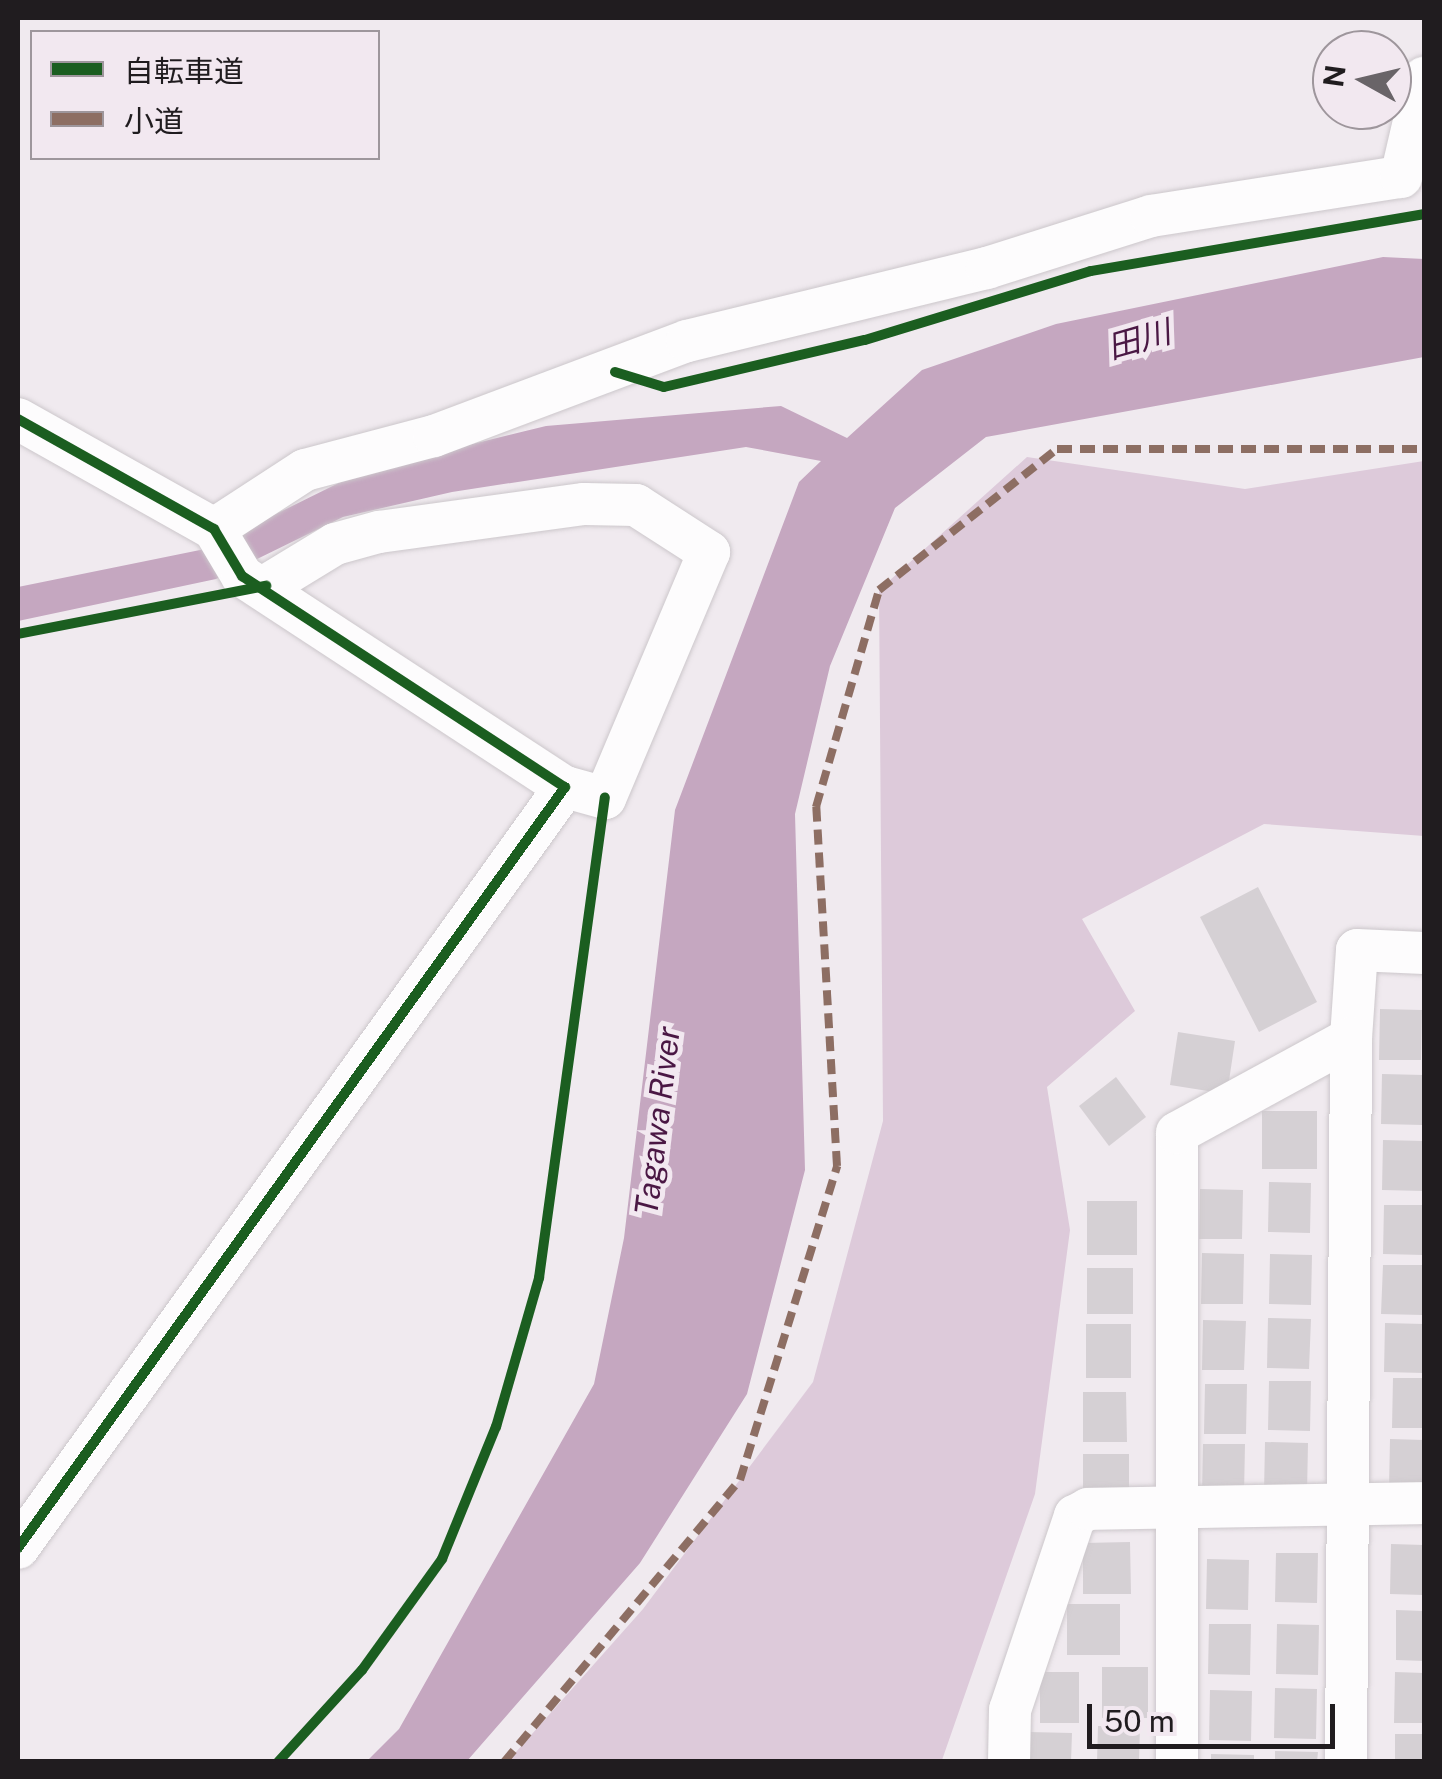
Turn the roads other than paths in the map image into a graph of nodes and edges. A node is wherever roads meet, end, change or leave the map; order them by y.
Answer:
1 (1424, 78) edge
2 (18, 420) edge
3 (214, 529) junction
4 (254, 581) junction
5 (565, 787) junction
6 (1424, 953) edge
7 (1351, 1038) junction
8 (1424, 1503) edge
9 (1343, 1504) junction
10 (1182, 1505) junction
11 (18, 1548) edge
12 (1009, 1762) edge
13 (1176, 1762) edge
14 (1346, 1762) edge

1 - 3 street
2 - 3 street
3 - 4 street
4 - 5 street
4 - 5 street
5 - 11 street
6 - 7 street
7 - 9 street
7 - 10 street
8 - 9 street
9 - 10 street
9 - 14 street
10 - 12 street
10 - 13 street

